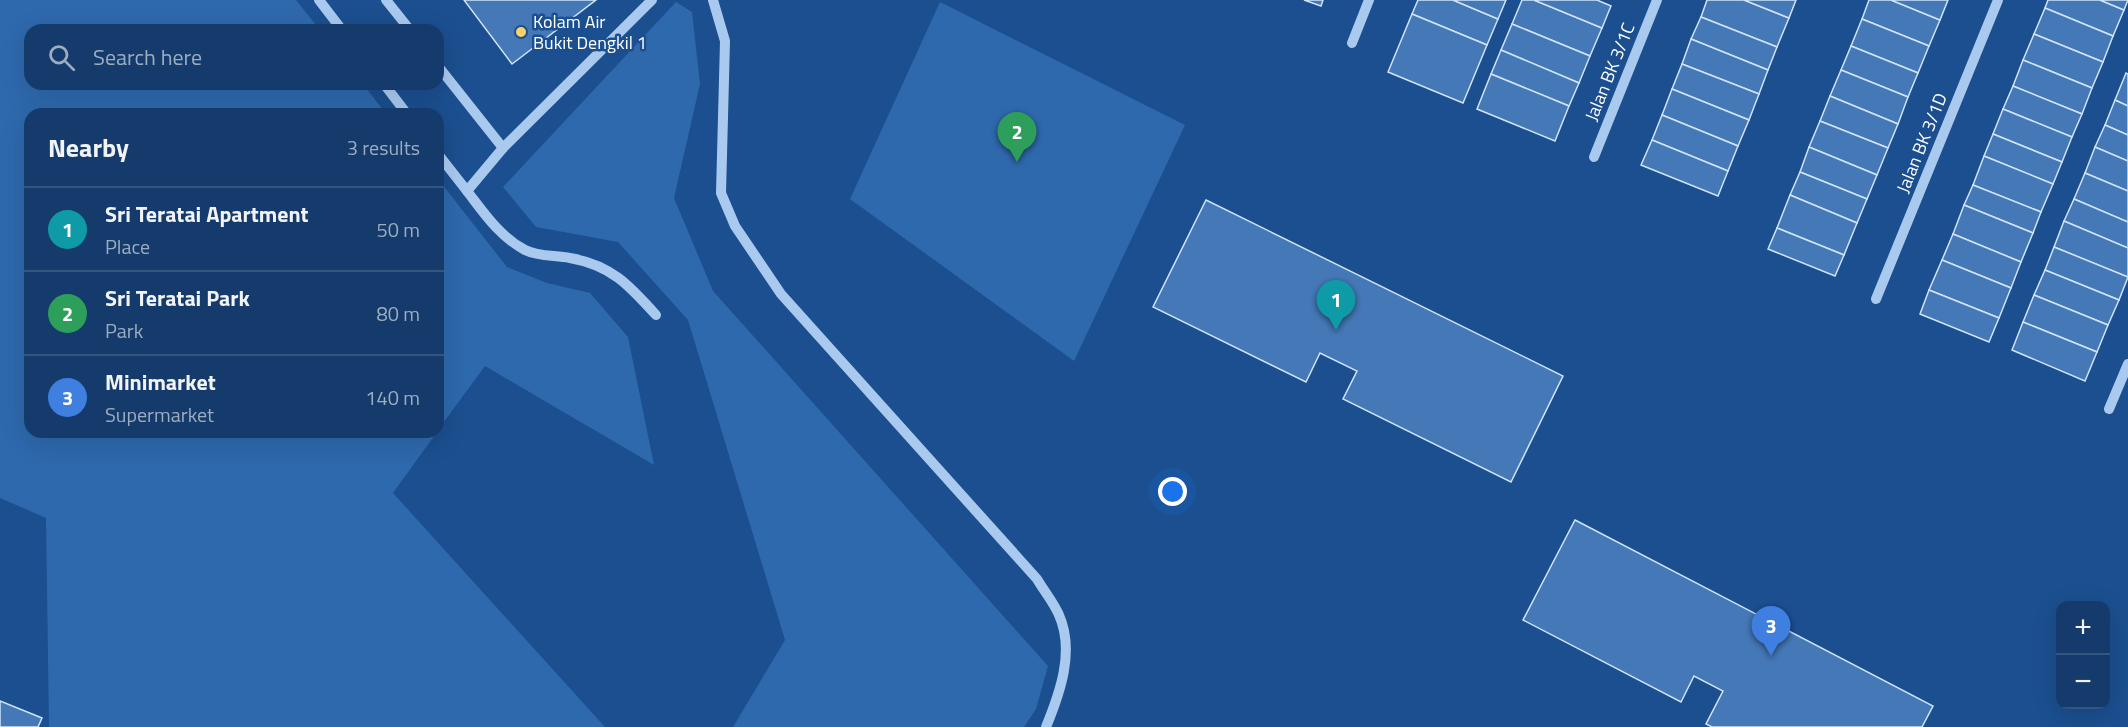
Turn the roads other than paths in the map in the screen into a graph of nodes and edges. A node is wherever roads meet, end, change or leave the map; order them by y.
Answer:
1 (319, 0) edge
2 (386, 0) edge
3 (652, 0) edge
4 (713, 0) edge
5 (1369, 0) edge
6 (1657, 0) edge
7 (1998, 0) edge
8 (337, 24) edge
9 (405, 24) edge
10 (1352, 44) dead end
11 (444, 74) edge
12 (389, 90) edge
13 (402, 108) edge
14 (503, 148) junction
15 (1594, 157) dead end
16 (444, 162) edge
17 (467, 191) junction
18 (1876, 299) dead end
19 (656, 315) dead end
20 (2128, 364) edge
21 (2109, 409) dead end
22 (1046, 727) edge

1 - 8 street
2 - 9 street
3 - 14 street
4 - 22 street
5 - 10 street
6 - 15 street, Jalan BK 3/1C
7 - 18 street, Jalan BK 3/1D
11 - 14 street
12 - 13 street
14 - 17 street
16 - 17 street
17 - 19 street
20 - 21 street

